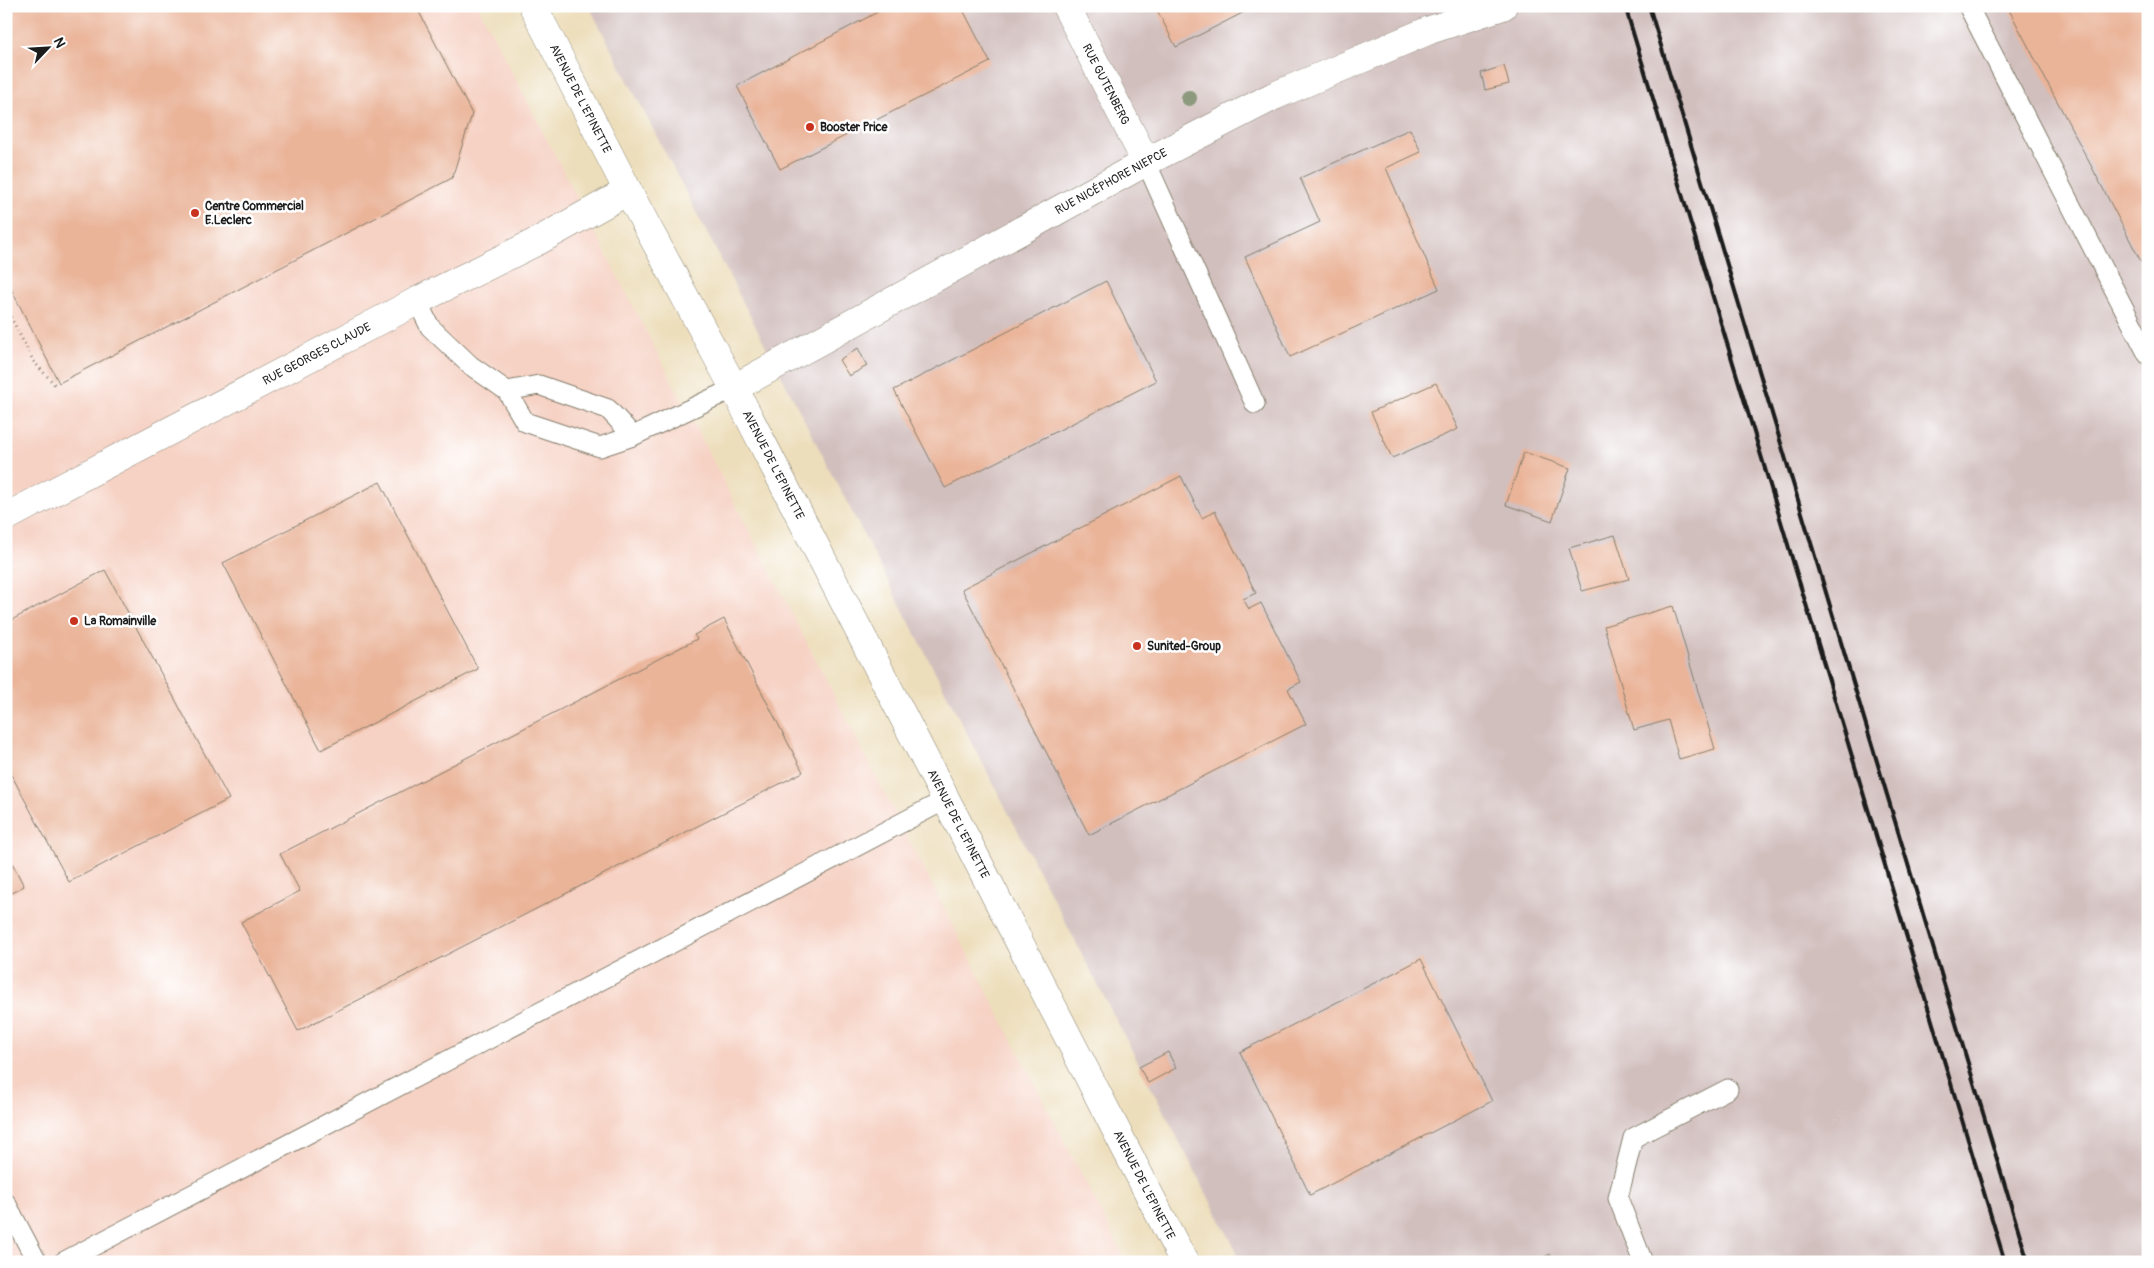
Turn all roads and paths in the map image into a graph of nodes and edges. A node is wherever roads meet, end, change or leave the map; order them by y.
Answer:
1 (534, 6) edge
2 (1066, 6) edge
3 (1503, 6) edge
4 (1968, 6) edge
5 (1146, 162) junction
6 (628, 190) junction
7 (416, 301) junction
8 (6, 308) edge
9 (2148, 355) edge
10 (56, 386) dead end
11 (734, 388) junction
12 (507, 390) junction
13 (1255, 404) dead end
14 (633, 436) junction
15 (6, 517) edge
16 (947, 799) junction
17 (1728, 1089) dead end
18 (6, 1203) edge
19 (37, 1262) edge
20 (63, 1262) edge
21 (1184, 1262) edge
22 (1643, 1262) edge

1 - 6 street, AVENUE DE L'EPINETTE
2 - 5 street, RUE GUTENBERG
3 - 5 street, RUE NICÉPHORE NIEPCE
4 - 9 lane
5 - 11 street, RUE NICÉPHORE NIEPCE
5 - 13 lane
6 - 7 street, RUE GEORGES CLAUDE
6 - 11 street, AVENUE DE L'EPINETTE
7 - 12 lane
7 - 15 street, RUE GEORGES CLAUDE
8 - 10 path
11 - 14 lane
11 - 16 street, AVENUE DE L'EPINETTE
12 - 14 lane
12 - 14 lane
16 - 20 lane
16 - 21 street, AVENUE DE L'EPINETTE
17 - 22 lane
18 - 19 lane

